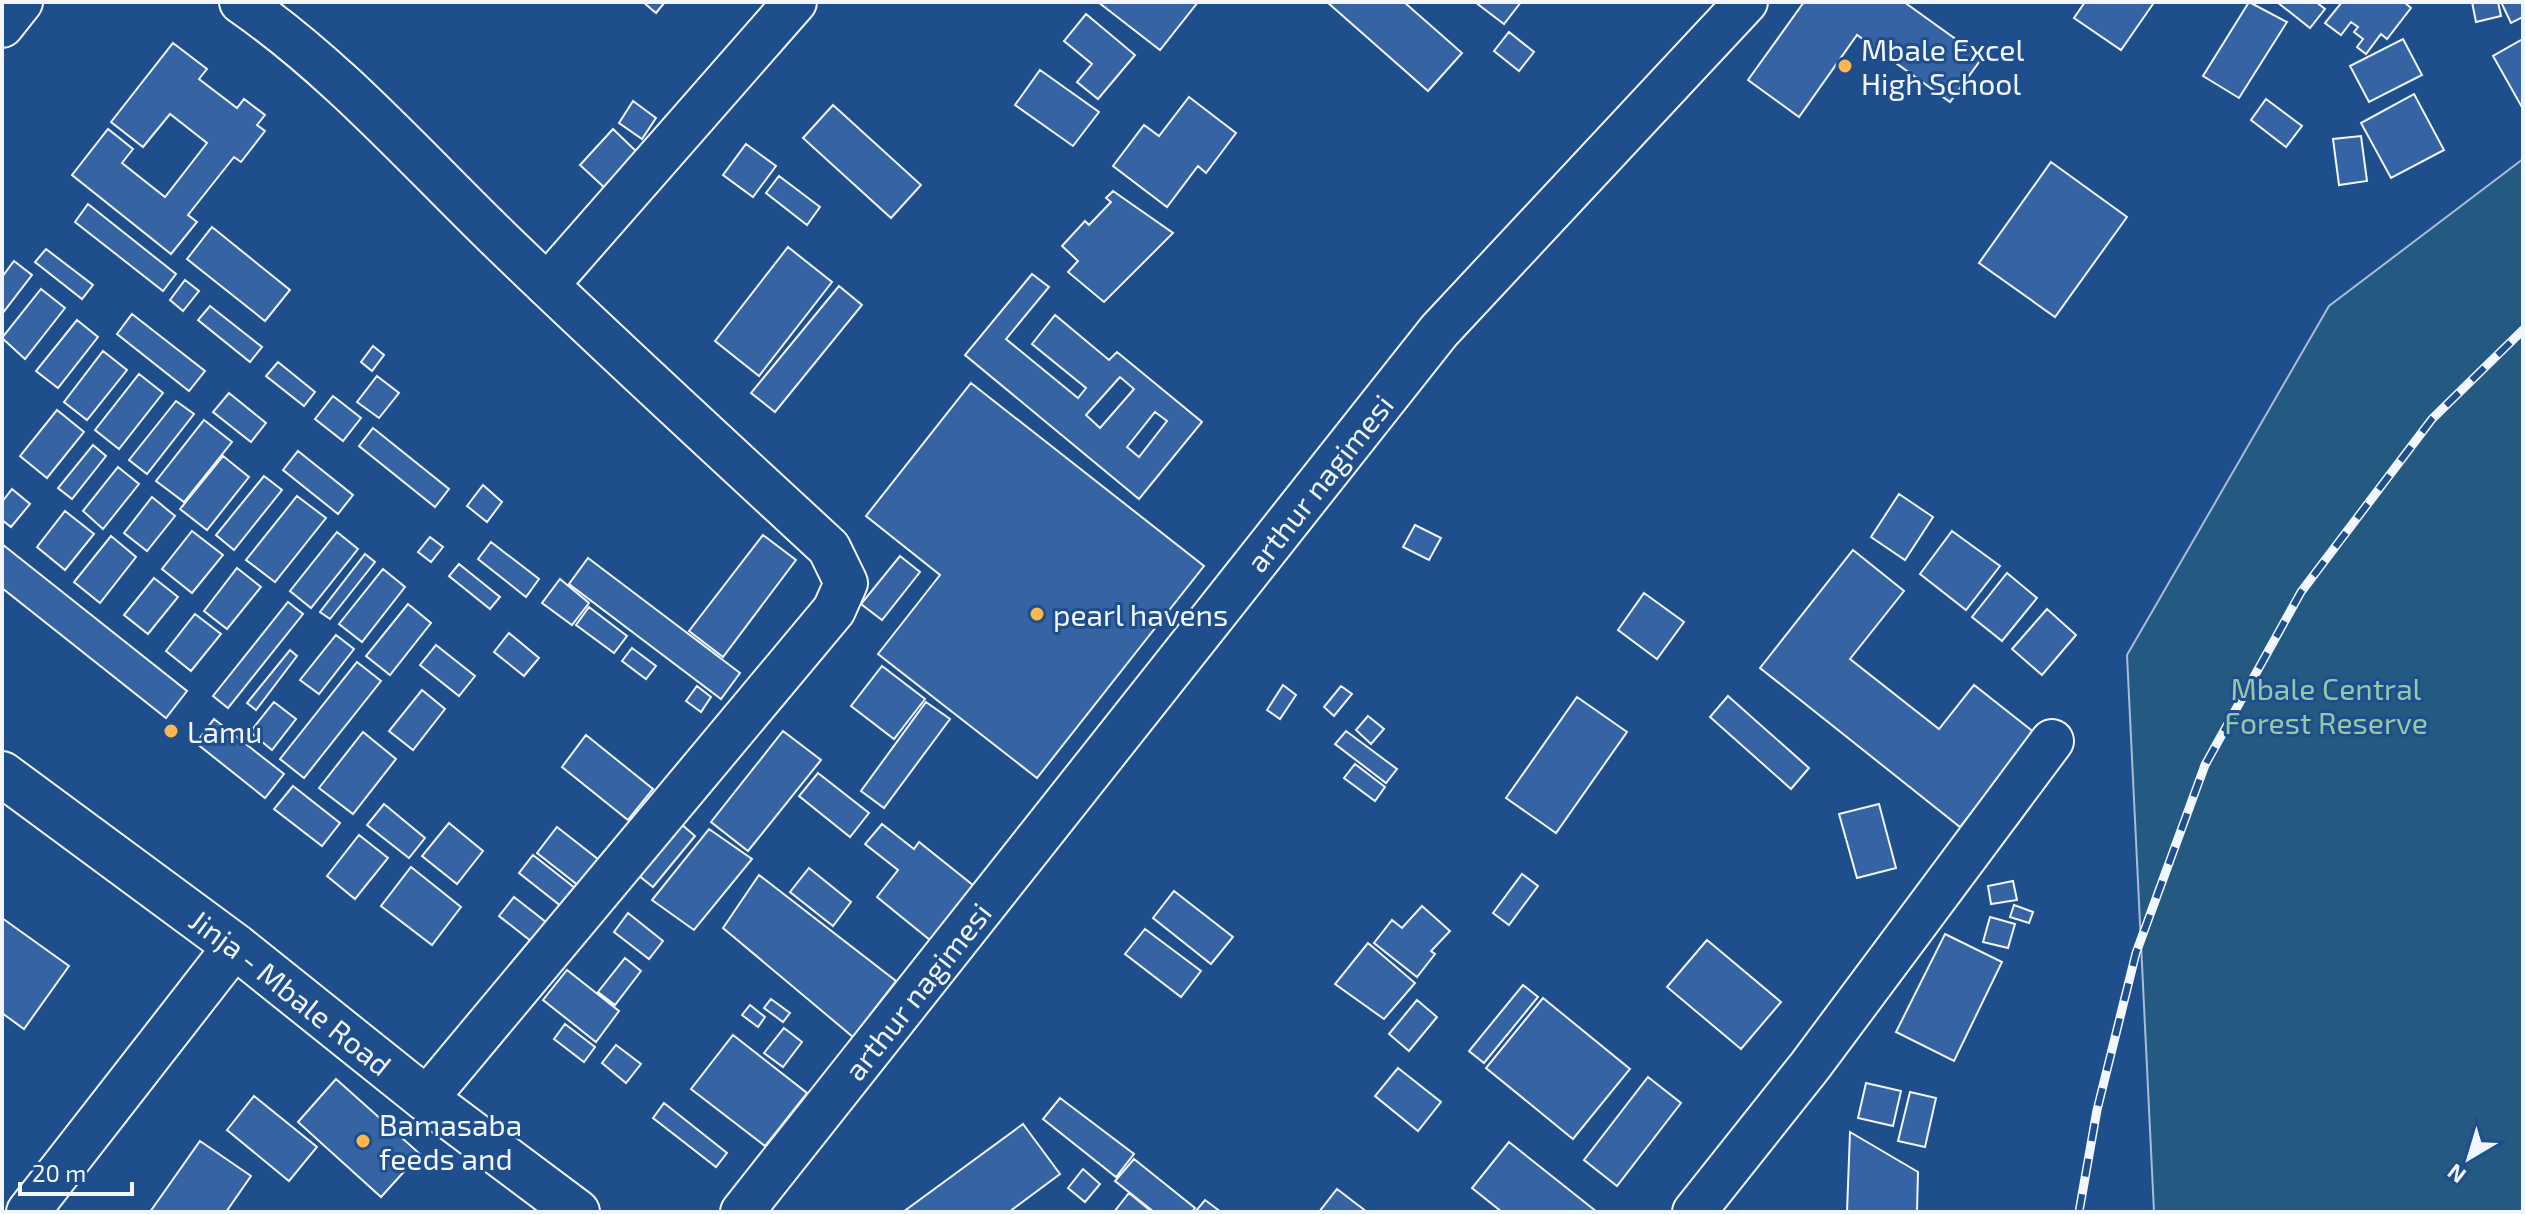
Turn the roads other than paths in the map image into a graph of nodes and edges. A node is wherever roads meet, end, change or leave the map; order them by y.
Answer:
1 (21, 2) edge
2 (241, 2) edge
3 (795, 2) edge
4 (1746, 2) edge
5 (286, 14) edge
6 (2, 26) edge
7 (547, 285) junction
8 (2052, 741) dead end
9 (2, 774) edge
10 (235, 946) junction
11 (426, 1099) junction
12 (28, 1212) edge
13 (577, 1212) edge
14 (742, 1212) edge
15 (1694, 1212) edge

1 - 6 street
2 - 5 street
3 - 7 street
4 - 14 street, arthur nagimesi
5 - 7 street
7 - 11 street
8 - 15 street
9 - 10 main road, Jinja - Mbale Road
10 - 11 main road, Jinja - Mbale Road
10 - 12 street
11 - 13 main road, Jinja - Mbale Road

